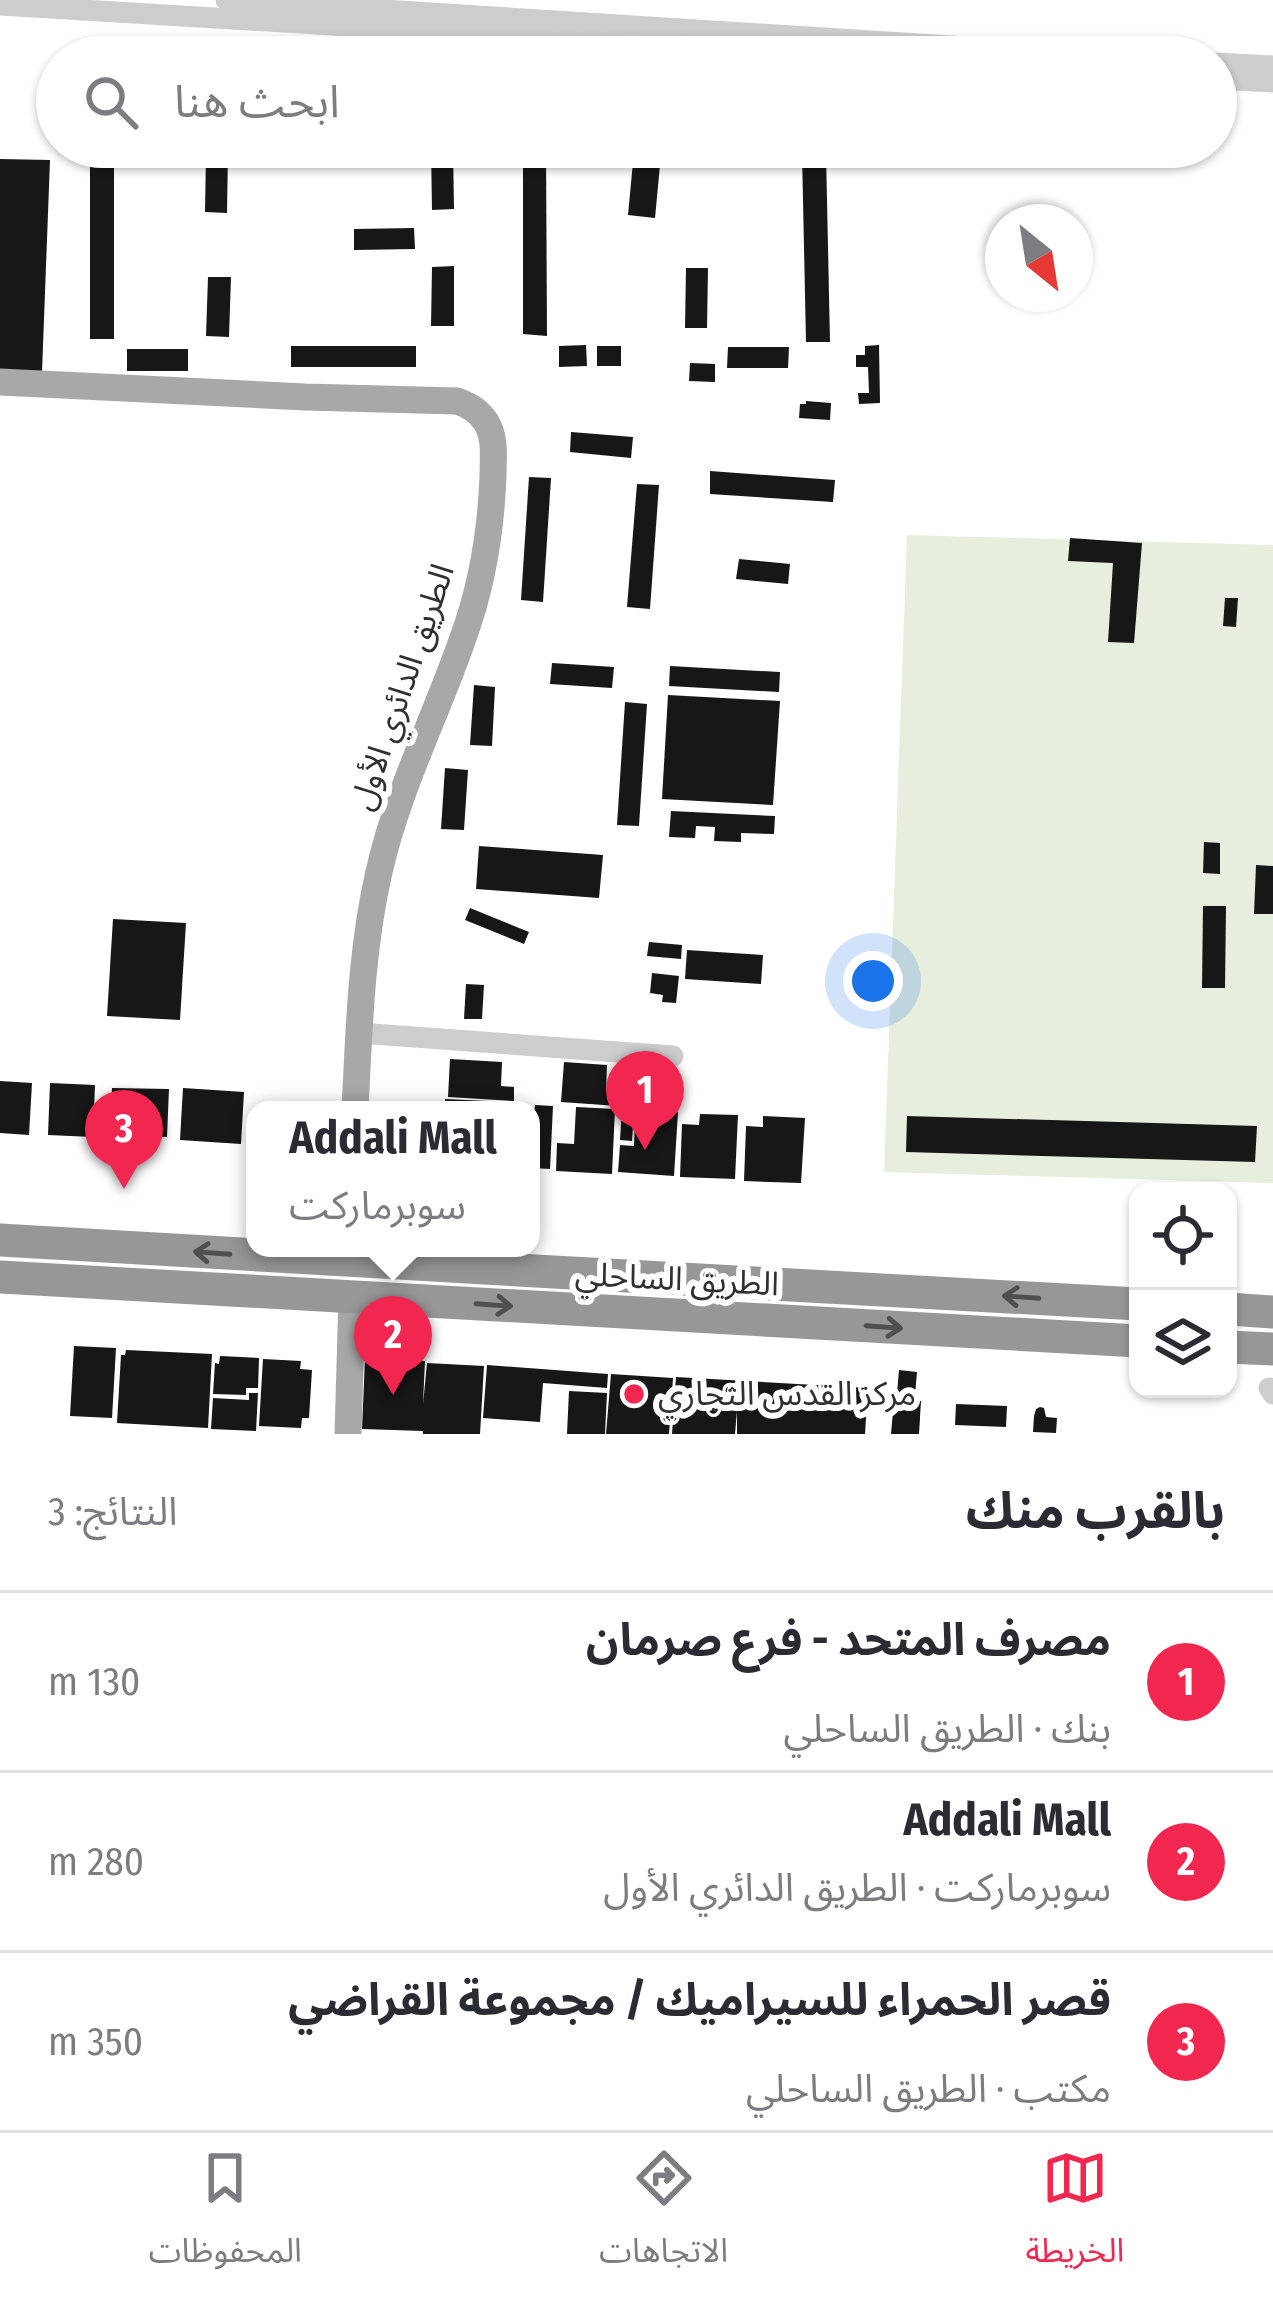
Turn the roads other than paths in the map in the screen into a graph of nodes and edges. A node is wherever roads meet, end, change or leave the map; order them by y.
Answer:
1 (226, 0) edge
2 (0, 4) edge
3 (520, 36) edge
4 (793, 36) edge
5 (1237, 64) edge
6 (1273, 67) edge
7 (1237, 80) edge
8 (1273, 82) edge
9 (0, 382) edge
10 (359, 1033) junction
11 (673, 1055) dead end
12 (356, 1101) edge
13 (0, 1240) edge
14 (246, 1251) edge
15 (380, 1257) edge
16 (0, 1277) edge
17 (352, 1296) junction
18 (1129, 1303) edge
19 (1237, 1310) edge
20 (1273, 1312) edge
21 (1129, 1340) edge
22 (1237, 1347) edge
23 (1273, 1349) edge
24 (348, 1434) edge

1 - 4 street
2 - 3 street
5 - 6 street
7 - 8 street
9 - 10 main road, الطريق الدائري الأول
10 - 11 street
10 - 12 main road, الطريق الدائري الأول
14 -> 13 highway, الطريق الساحلي
18 -> 15 highway, الطريق الساحلي
16 - 17 highway, الطريق الساحلي
17 -> 21 highway, الطريق الساحلي
17 - 24 main road
19 - 20 highway
22 - 23 highway

